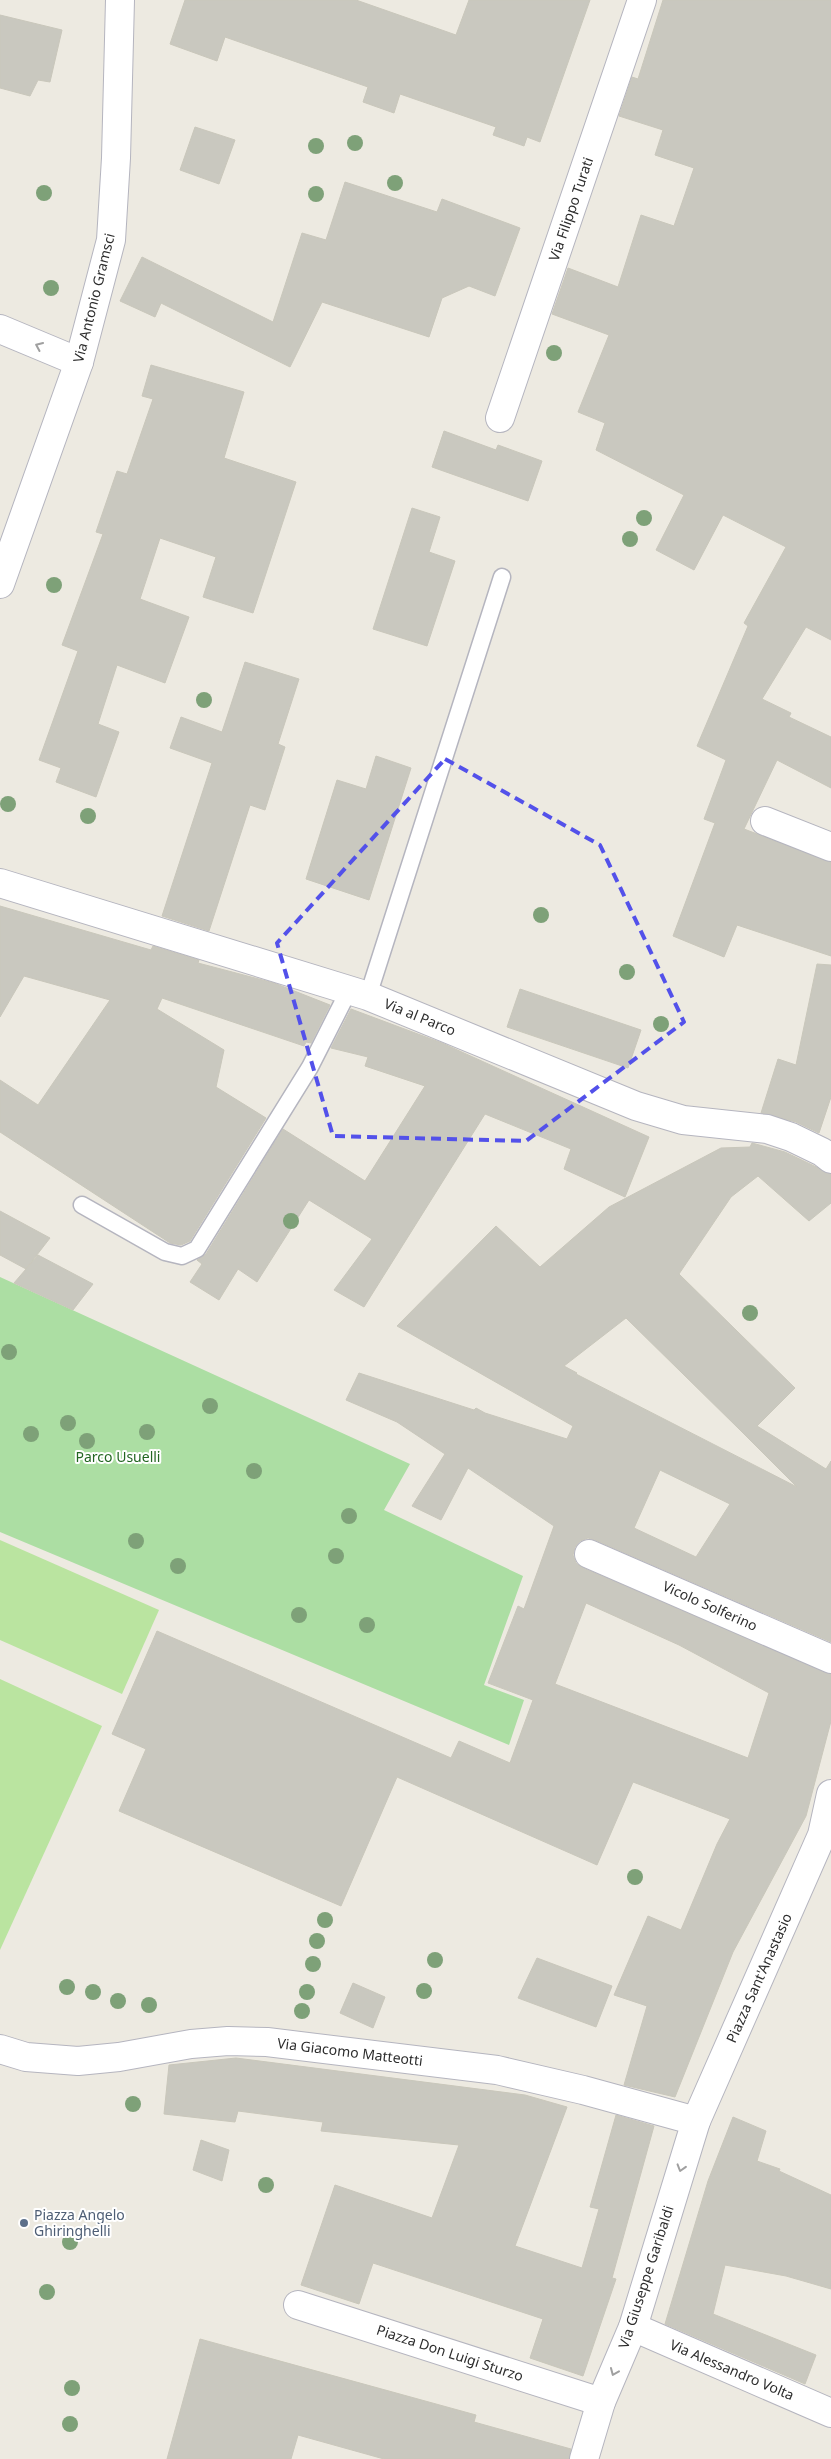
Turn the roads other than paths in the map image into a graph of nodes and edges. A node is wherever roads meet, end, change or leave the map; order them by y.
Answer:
1 (120, 0) edge
2 (642, 0) edge
3 (0, 329) edge
4 (79, 362) junction
5 (500, 418) dead end
6 (502, 577) dead end
7 (0, 584) edge
8 (765, 822) dead end
9 (831, 847) edge
10 (1, 883) edge
11 (359, 993) junction
12 (831, 1159) edge
13 (82, 1205) dead end
14 (589, 1554) dead end
15 (831, 1659) edge
16 (831, 1794) edge
17 (827, 1837) edge
18 (0, 2049) edge
19 (696, 2121) junction
20 (298, 2305) dead end
21 (633, 2327) junction
22 (601, 2402) junction
23 (831, 2413) edge
24 (584, 2459) edge

1 - 4 street, Via Antonio Gramsci
2 - 5 street, Via Filippo Turati
4 -> 3 street
4 - 7 street, Via Antonio Gramsci
6 - 11 lane
8 - 9 street
10 - 11 street, Via al Parco
11 - 12 street, Via al Parco
11 - 13 lane
14 - 15 street, Vicolo Solferino
16 - 17 street, Piazza Sant'Anastasio
17 - 19 street, Piazza Sant'Anastasio
18 - 19 street, Via Giacomo Matteotti
19 -> 21 street, Via Giuseppe Garibaldi
20 - 22 street, Piazza Don Luigi Sturzo
21 -> 22 street, Via Giuseppe Garibaldi
21 - 23 street, Via Alessandro Volta
22 - 24 street, Via Giuseppe Garibaldi

